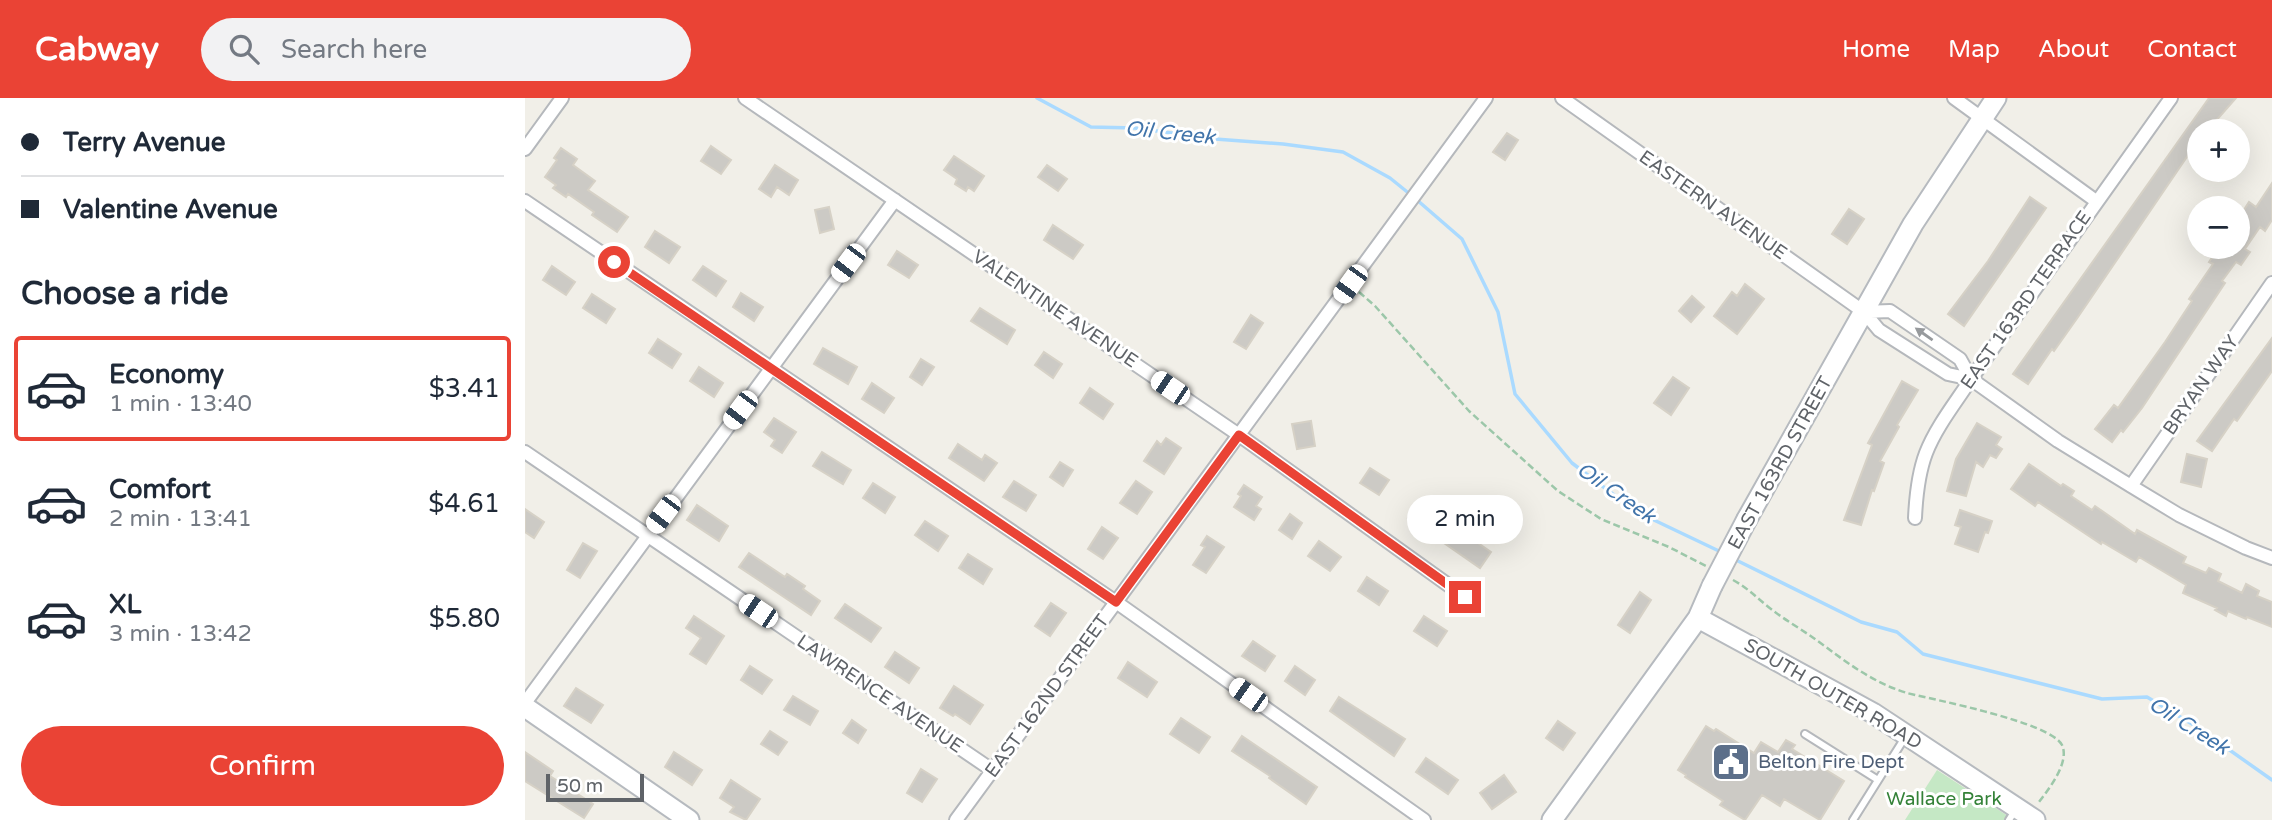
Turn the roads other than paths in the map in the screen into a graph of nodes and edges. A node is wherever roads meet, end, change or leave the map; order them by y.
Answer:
1 (562, 98) edge
2 (745, 98) edge
3 (1486, 98) edge
4 (1562, 98) edge
5 (1954, 98) edge
6 (1996, 98) edge
7 (2171, 98) edge
8 (1982, 118) junction
9 (525, 149) edge
10 (895, 200) junction
11 (525, 201) edge
12 (2096, 201) junction
13 (2272, 283) edge
14 (1864, 312) junction
15 (771, 368) junction
16 (1971, 379) junction
17 (1239, 435) junction
18 (525, 452) edge
19 (2131, 486) junction
20 (1915, 518) dead end
21 (647, 535) junction
22 (2272, 558) edge
23 (1465, 597) dead end
24 (1116, 602) junction
25 (1698, 618) junction
26 (525, 705) edge
27 (1805, 734) dead end
28 (1907, 734) junction
29 (992, 771) junction
30 (1878, 780) junction
31 (2013, 813) edge
32 (1554, 819) edge
33 (689, 820) edge
34 (956, 820) edge
35 (1424, 820) edge
36 (1853, 820) edge
37 (2035, 820) edge

1 - 9 street
2 - 10 street, VALENTINE AVENUE
3 - 17 street, EAST 162ND STREET
4 - 14 street, EASTERN AVENUE
5 - 8 street
6 - 8 street, EAST 163RD STREET
7 - 12 street, EAST 163RD TERRACE
8 - 12 street
8 - 14 street, EAST 163RD STREET
10 - 15 street
10 - 17 street, VALENTINE AVENUE
11 - 15 street
12 - 16 street, EAST 163RD TERRACE
13 - 19 street, BRYAN WAY
14 - 16 street, EASTERN AVENUE
16 -> 14 street, EASTERN AVENUE
14 - 25 street, EAST 163RD STREET, bridge
15 - 21 street
15 - 24 street
16 - 19 street, EASTERN AVENUE
16 - 20 street, EAST 163RD TERRACE
17 - 23 street, VALENTINE AVENUE
17 - 24 street, EAST 162ND STREET
18 - 21 street, LAWRENCE AVENUE
19 - 22 street, EASTERN AVENUE
21 - 26 street
21 - 29 street, LAWRENCE AVENUE
24 - 29 street, EAST 162ND STREET
24 - 35 street
25 - 28 street, SOUTH OUTER ROAD
25 - 32 street, EAST 163RD STREET
26 - 33 street
27 - 30 lane
28 - 30 lane
28 - 31 street, SOUTH OUTER ROAD
29 - 34 street, EAST 162ND STREET
30 - 36 lane
31 - 37 street, SOUTH OUTER ROAD

